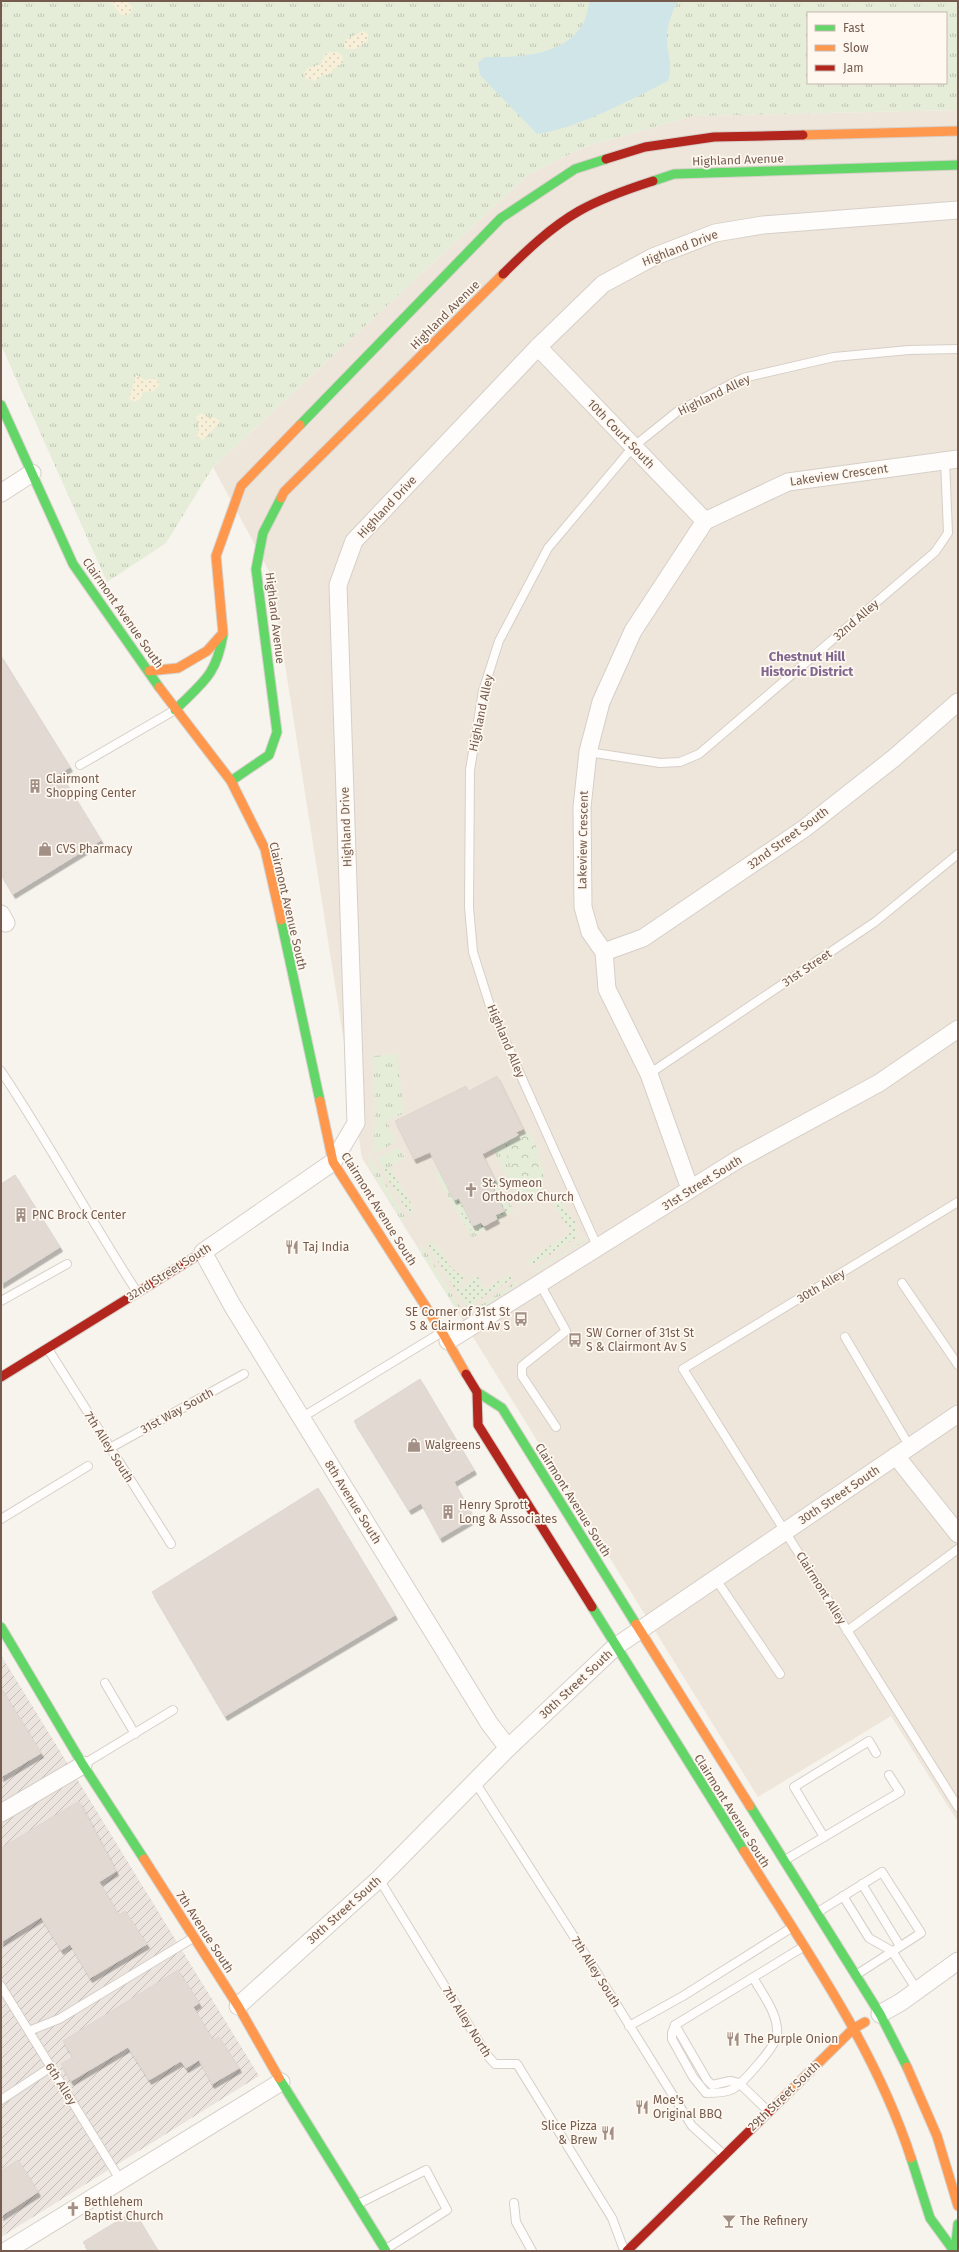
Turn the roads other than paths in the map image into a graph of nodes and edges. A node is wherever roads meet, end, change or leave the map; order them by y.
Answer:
1 (958, 131) edge
2 (958, 165) edge
3 (958, 210) edge
4 (538, 346) junction
5 (958, 349) edge
6 (1, 404) edge
7 (633, 447) junction
8 (951, 460) edge
9 (32, 473) junction
10 (1, 493) edge
11 (705, 522) junction
12 (223, 633) junction
13 (150, 671) junction
14 (958, 702) edge
15 (175, 710) junction
16 (588, 752) junction
17 (80, 765) dead end
18 (231, 781) junction
19 (958, 854) edge
20 (604, 952) junction
21 (958, 1029) edge
22 (1, 1071) edge
23 (648, 1074) junction
24 (333, 1162) junction
25 (690, 1189) junction
26 (958, 1202) edge
27 (598, 1249) junction
28 (203, 1252) junction
29 (67, 1264) dead end
30 (902, 1283) dead end
31 (540, 1284) junction
32 (137, 1292) junction
33 (1, 1302) edge
34 (445, 1337) junction
35 (845, 1337) dead end
36 (48, 1349) junction
37 (958, 1365) edge
38 (683, 1369) joint
39 (244, 1374) dead end
40 (1, 1377) edge
41 (477, 1392) junction
42 (958, 1414) edge
43 (301, 1418) junction
44 (556, 1427) dead end
45 (110, 1448) junction
46 (903, 1451) junction
47 (88, 1466) dead end
48 (1, 1519) edge
49 (785, 1531) junction
50 (958, 1534) edge
51 (171, 1544) dead end
52 (958, 1549) edge
53 (715, 1578) junction
54 (1, 1627) edge
55 (639, 1630) junction
56 (847, 1631) junction
57 (615, 1647) junction
58 (780, 1674) dead end
59 (105, 1683) dead end
60 (173, 1710) dead end
61 (135, 1734) junction
62 (508, 1748) junction
63 (876, 1753) dead end
64 (83, 1765) junction
65 (889, 1775) dead end
66 (475, 1782) junction
67 (958, 1807) edge
68 (1, 1814) edge
69 (824, 1837) junction
70 (784, 1861) junction
71 (379, 1879) junction
72 (862, 1884) junction
73 (843, 1896) junction
74 (816, 1913) junction
75 (792, 1928) junction
76 (194, 1937) junction
77 (900, 1946) junction
78 (803, 1947) junction
79 (892, 1951) junction
80 (958, 1961) edge
81 (856, 1975) junction
82 (754, 1979) junction
83 (1, 1986) edge
84 (917, 1990) junction
85 (238, 2006) junction
86 (880, 2014) junction
87 (629, 2026) junction
88 (852, 2029) junction
89 (29, 2031) junction
90 (51, 2067) junction
91 (281, 2082) junction
92 (738, 2083) junction
93 (1, 2100) edge
94 (768, 2111) junction
95 (724, 2154) junction
96 (122, 2182) junction
97 (514, 2202) dead end
98 (357, 2204) junction
99 (958, 2206) edge
100 (958, 2224) edge
101 (386, 2250) edge
102 (6, 2251) edge
103 (532, 2251) edge
104 (626, 2251) edge
105 (955, 2251) edge

1 - 12 street, Highland Avenue
2 - 18 street, Highland Avenue
3 - 4 street, Highland Drive
4 - 7 street, 10th Court South
4 - 24 street, Highland Drive
5 - 7 lane, Highland Alley
6 - 9 street, Clairmont Avenue South
7 - 11 street, 10th Court South
7 - 27 lane, Highland Alley
8 - 11 street, Lakeview Crescent
8 - 16 lane, 32nd Alley
9 - 10 street
9 - 13 street, Clairmont Avenue South
11 - 16 street, Lakeview Crescent
12 - 13 street
12 - 15 street, Highland Avenue
13 - 15 street, Clairmont Avenue South
14 - 20 street, 32nd Street South
15 - 17 lane
15 - 18 street, Clairmont Avenue South
16 - 20 street, Lakeview Crescent
18 - 24 street, Clairmont Avenue South
19 - 23 lane, 31st Street
20 - 23 street
21 - 25 street, 31st Street South
22 - 32 lane
23 - 25 street
24 - 28 street, 32nd Street South
24 - 34 street, Clairmont Avenue South
25 - 27 street, 31st Street South
26 - 38 lane, 30th Alley
27 - 31 street, 31st Street South
28 - 32 street, 32nd Street South
28 - 43 street, 8th Avenue South
29 - 33 lane
30 - 37 lane
31 - 34 street, 31st Street South
31 - 44 lane
32 - 36 street, 32nd Street South
34 - 41 street, Clairmont Avenue South
34 - 43 lane
35 - 46 lane
36 - 40 street, 32nd Street South
36 - 45 lane, 7th Alley South
38 - 49 lane, Clairmont Alley
39 - 45 lane, 31st Way South
41 - 55 street, Clairmont Avenue South
41 - 57 street, Clairmont Avenue South
42 - 46 street, 30th Street South
43 - 62 street, 8th Avenue South
45 - 51 lane, 7th Alley South
46 - 49 street, 30th Street South
46 - 50 street
47 - 48 lane
49 - 53 street, 30th Street South
49 - 56 lane, Clairmont Alley
52 - 56 lane
53 - 55 street, 30th Street South
53 - 58 lane
54 - 64 street, 7th Avenue South
55 - 57 street, 30th Street South
55 - 70 street, Clairmont Avenue South
56 - 67 lane, Clairmont Alley
57 - 62 street, 30th Street South
57 - 75 street, Clairmont Avenue South
59 - 61 lane
60 - 61 lane
61 - 64 lane
62 - 66 street, 30th Street South
63 - 69 lane
64 - 68 street
64 - 76 street, 7th Avenue South
65 - 69 lane
66 - 71 street, 30th Street South
66 - 87 lane, 7th Alley South
69 - 70 lane
70 - 74 street, Clairmont Avenue South
71 - 85 street, 30th Street South
71 - 104 lane, 7th Alley North
72 - 73 lane
72 - 77 lane
72 - 77 lane
73 - 74 lane
73 - 79 lane
74 - 81 street, Clairmont Avenue South
75 - 78 street, Clairmont Avenue South
75 - 87 lane
76 - 85 street, 7th Avenue South
76 - 89 lane
77 - 79 lane
78 - 82 lane
78 - 88 street, Clairmont Avenue South
79 - 81 lane
79 - 84 lane
80 - 84 street, 29th Street South
81 - 86 street, Clairmont Avenue South
82 - 92 lane
82 - 92 lane
83 - 89 lane, 6th Alley
84 - 86 street, 29th Street South
85 - 91 street, 7th Avenue South
86 - 88 street, 29th Street South
86 - 99 street, Clairmont Avenue South
87 - 95 lane, 7th Alley South
88 - 94 street, 29th Street South
88 - 105 street, Clairmont Avenue South
89 - 90 lane, 6th Alley
90 - 93 lane
90 - 96 lane, 6th Alley
91 - 96 street
91 - 98 street, 7th Avenue South
92 - 94 lane
94 - 95 street, 29th Street South
95 - 104 street, 29th Street South
96 - 102 street
97 - 103 lane
98 - 101 street, 7th Avenue South
98 - 101 lane
100 - 105 street, Clairmont Avenue South

